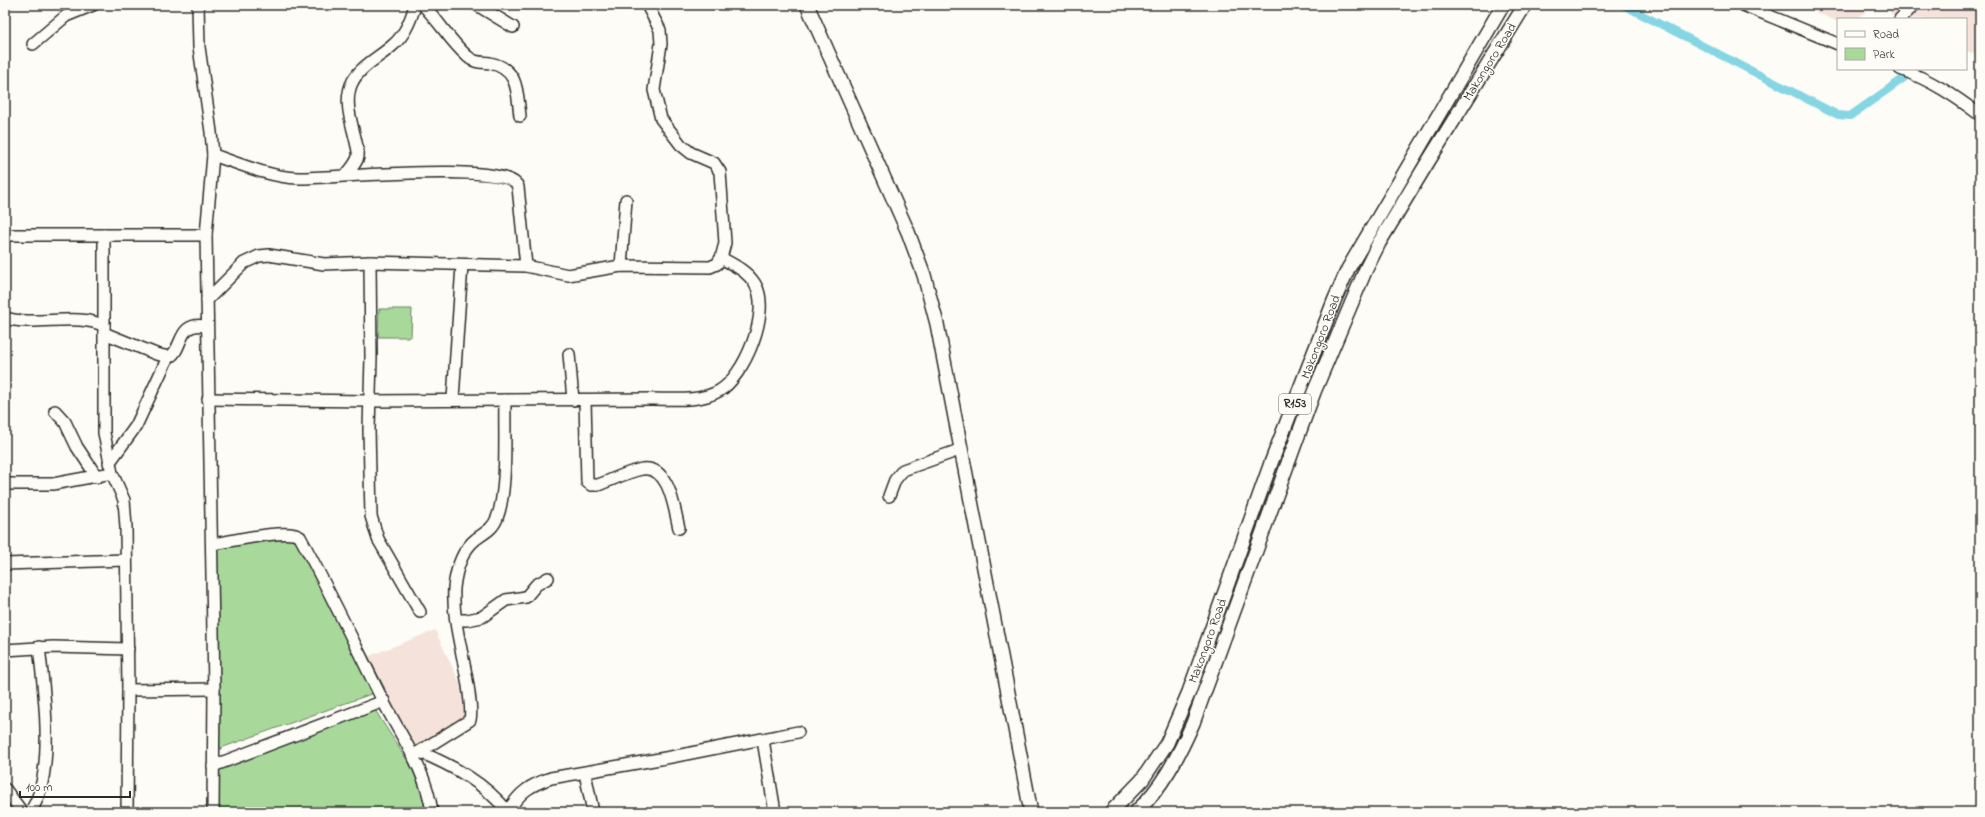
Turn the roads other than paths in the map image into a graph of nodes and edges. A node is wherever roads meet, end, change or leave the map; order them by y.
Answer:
1 (93, 5) edge
2 (198, 5) edge
3 (415, 5) edge
4 (423, 5) edge
5 (477, 5) edge
6 (647, 5) edge
7 (807, 5) edge
8 (1503, 5) edge
9 (1525, 5) edge
10 (1743, 5) edge
11 (1914, 5) edge
12 (1901, 18) edge
13 (513, 28) dead end
14 (33, 44) dead end
15 (1837, 44) edge
16 (1903, 70) edge
17 (1980, 115) edge
18 (520, 116) dead end
19 (213, 155) junction
20 (346, 175) junction
21 (626, 200) dead end
22 (5, 235) edge
23 (104, 235) junction
24 (206, 235) junction
25 (722, 258) junction
26 (370, 262) junction
27 (462, 265) junction
28 (526, 266) junction
29 (621, 266) junction
30 (207, 300) junction
31 (5, 318) edge
32 (206, 326) junction
33 (104, 330) junction
34 (569, 354) dead end
35 (168, 357) junction
36 (453, 399) junction
37 (208, 400) junction
38 (505, 400) junction
39 (573, 400) junction
40 (586, 400) junction
41 (369, 401) junction
42 (55, 411) dead end
43 (962, 449) junction
44 (110, 468) junction
45 (97, 477) junction
46 (5, 484) edge
47 (889, 496) dead end
48 (679, 528) dead end
49 (212, 544) junction
50 (126, 560) junction
51 (5, 564) edge
52 (548, 578) dead end
53 (420, 612) dead end
54 (457, 620) junction
55 (39, 647) junction
56 (5, 650) edge
57 (128, 650) junction
58 (214, 689) junction
59 (128, 690) junction
60 (384, 701) junction
61 (798, 732) dead end
62 (763, 740) junction
63 (417, 754) junction
64 (213, 766) junction
65 (585, 773) junction
66 (5, 789) edge
67 (22, 812) edge
68 (30, 812) edge
69 (127, 812) edge
70 (213, 812) edge
71 (432, 812) edge
72 (508, 812) edge
73 (594, 812) edge
74 (775, 812) edge
75 (1031, 812) edge
76 (1111, 812) edge
77 (1136, 812) edge

1 - 14 street
2 - 19 street
3 - 20 street
4 - 18 street
5 - 13 street
6 - 25 street
7 - 43 main road
8 - 76 main road, Makongoro Road / R153
9 - 77 main road, Makongoro Road / R153
10 - 15 street
11 - 12 street
16 - 17 street
19 - 20 street
19 - 24 street
20 - 28 street
21 - 29 street
22 - 23 street
23 - 24 street
23 - 33 street
24 - 30 street
25 - 29 street
25 - 40 street
26 - 27 street
26 - 30 street
26 - 41 street
27 - 28 street
27 - 36 street
28 - 29 street
30 - 32 street
31 - 33 street
32 - 35 street
32 - 37 street
33 - 35 street
33 - 44 street
34 - 39 street
35 - 44 street
36 - 38 street
36 - 41 street
37 - 41 street
37 - 49 street
38 - 39 street
38 - 54 street
39 - 40 street
40 - 48 street
41 - 53 street
42 - 45 street
43 - 47 street
43 - 75 main road
44 - 45 street
44 - 50 street
45 - 46 street
49 - 58 street
49 - 60 street
50 - 51 street
50 - 57 street
52 - 54 street
54 - 63 street
55 - 56 street
55 - 57 street
55 - 68 street
57 - 59 street
58 - 59 street
58 - 64 street
59 - 69 street
60 - 63 street
60 - 64 street
61 - 62 street
62 - 65 street
62 - 74 street
63 - 71 street
63 - 72 street
64 - 70 street
65 - 72 street
65 - 73 street
66 - 67 street

